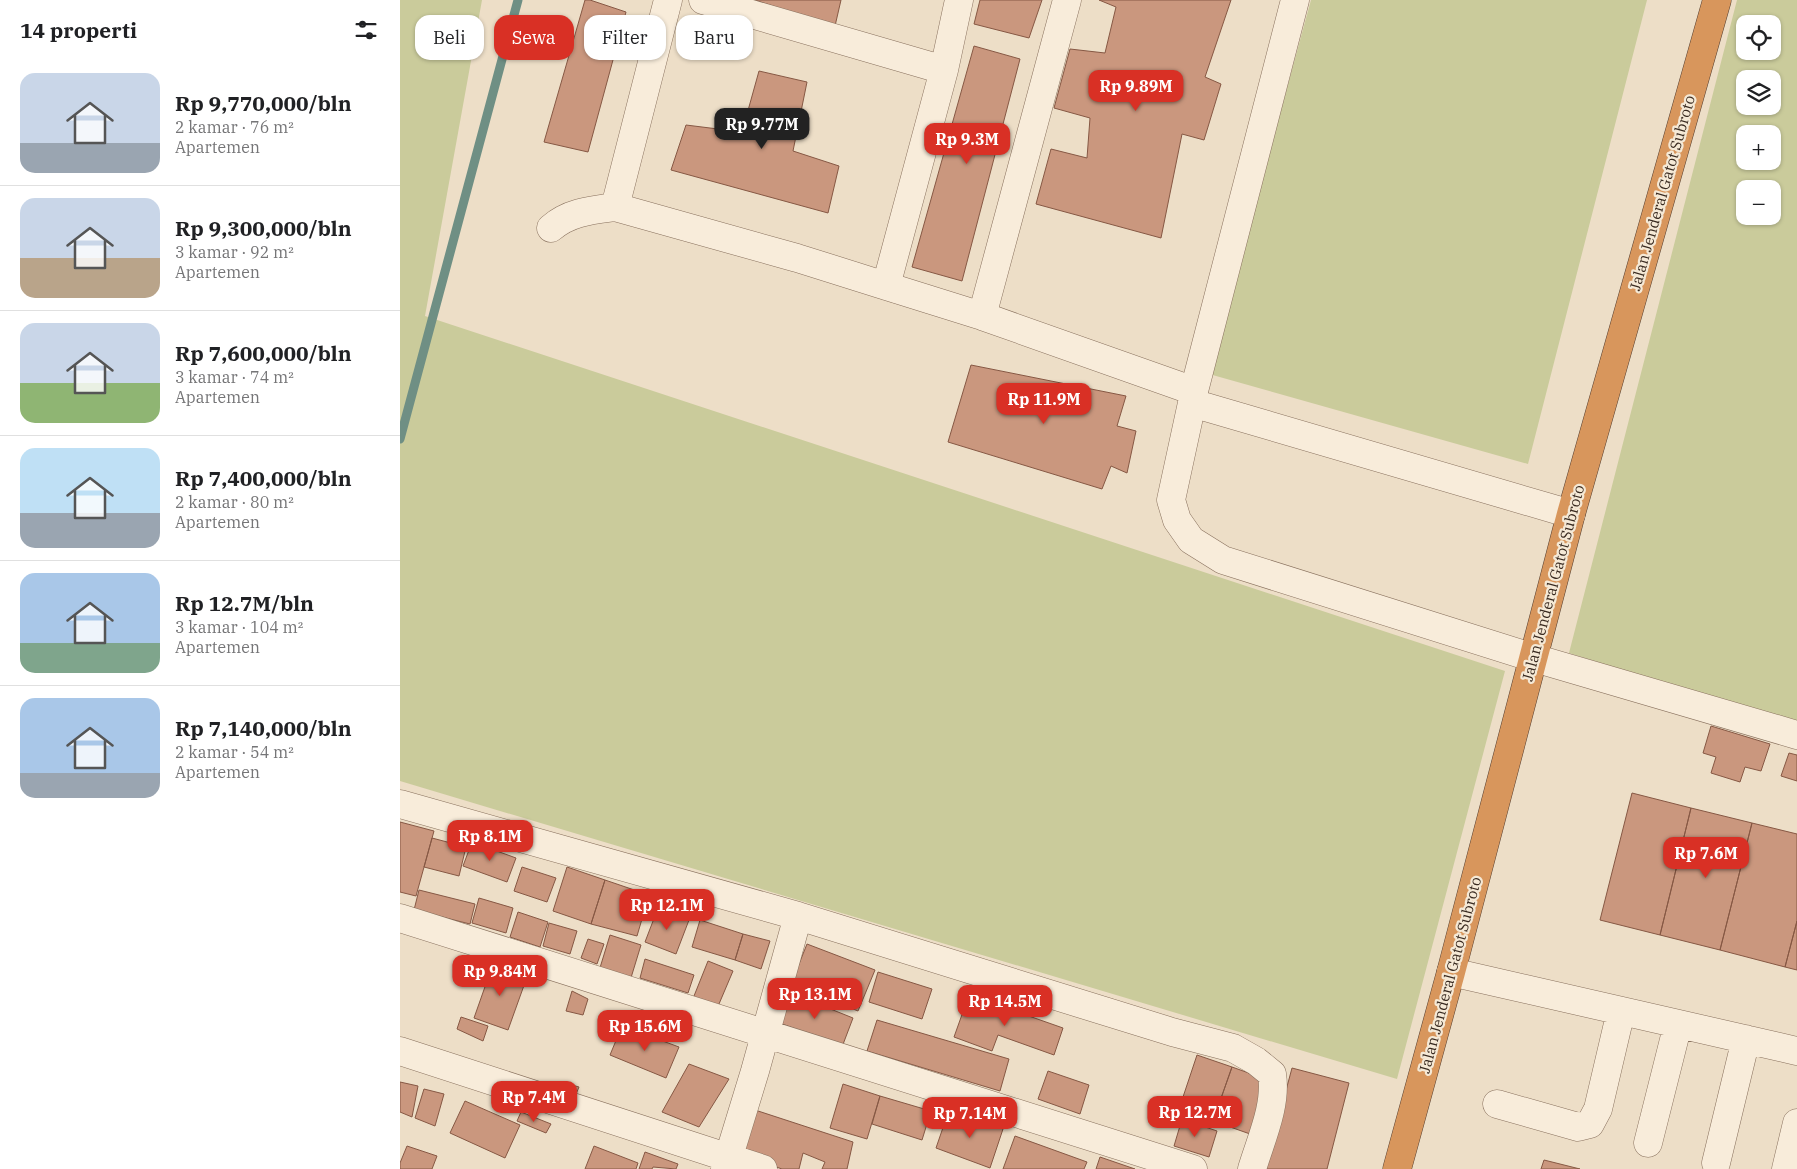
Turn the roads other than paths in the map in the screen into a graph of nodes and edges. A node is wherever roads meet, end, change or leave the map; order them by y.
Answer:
1 (668, 0) edge
2 (703, 0) edge
3 (959, 0) edge
4 (1067, 0) edge
5 (1295, 0) edge
6 (1717, 0) edge
7 (944, 70) junction
8 (615, 207) junction
9 (552, 228) dead end
10 (886, 286) junction
11 (982, 316) junction
12 (1193, 397) junction
13 (1571, 514) junction
14 (1534, 658) junction
15 (1797, 735) edge
16 (400, 804) edge
17 (798, 916) junction
18 (400, 918) edge
19 (1451, 972) junction
20 (1621, 1011) junction
21 (1678, 1024) junction
22 (765, 1033) junction
23 (1746, 1039) junction
24 (400, 1051) edge
25 (1797, 1051) edge
26 (1497, 1104) dead end
27 (1797, 1123) edge
28 (1648, 1143) dead end
29 (727, 1163) edge
30 (1716, 1163) dead end
31 (763, 1169) edge
32 (1193, 1169) edge
33 (1252, 1169) edge
34 (1397, 1169) edge
35 (1786, 1169) edge

1 - 8 street
2 - 7 street
3 - 7 street
4 - 11 street
5 - 12 street
6 - 13 highway, Jalan Jenderal Gatot Subroto
7 - 10 street
8 - 9 street
8 - 10 street
10 - 11 street
11 - 12 street
12 - 13 street
12 - 14 street
13 - 14 highway, Jalan Jenderal Gatot Subroto
14 - 15 street
14 - 19 highway, Jalan Jenderal Gatot Subroto
16 - 17 street
17 - 22 street
17 - 33 street
18 - 22 street
19 - 20 street
19 - 34 highway, Jalan Jenderal Gatot Subroto
20 - 21 street
20 - 26 street
21 - 23 street
21 - 28 street
22 - 29 street
22 - 32 street
23 - 25 street
23 - 30 street
24 - 29 street
27 - 35 street
29 - 31 street

